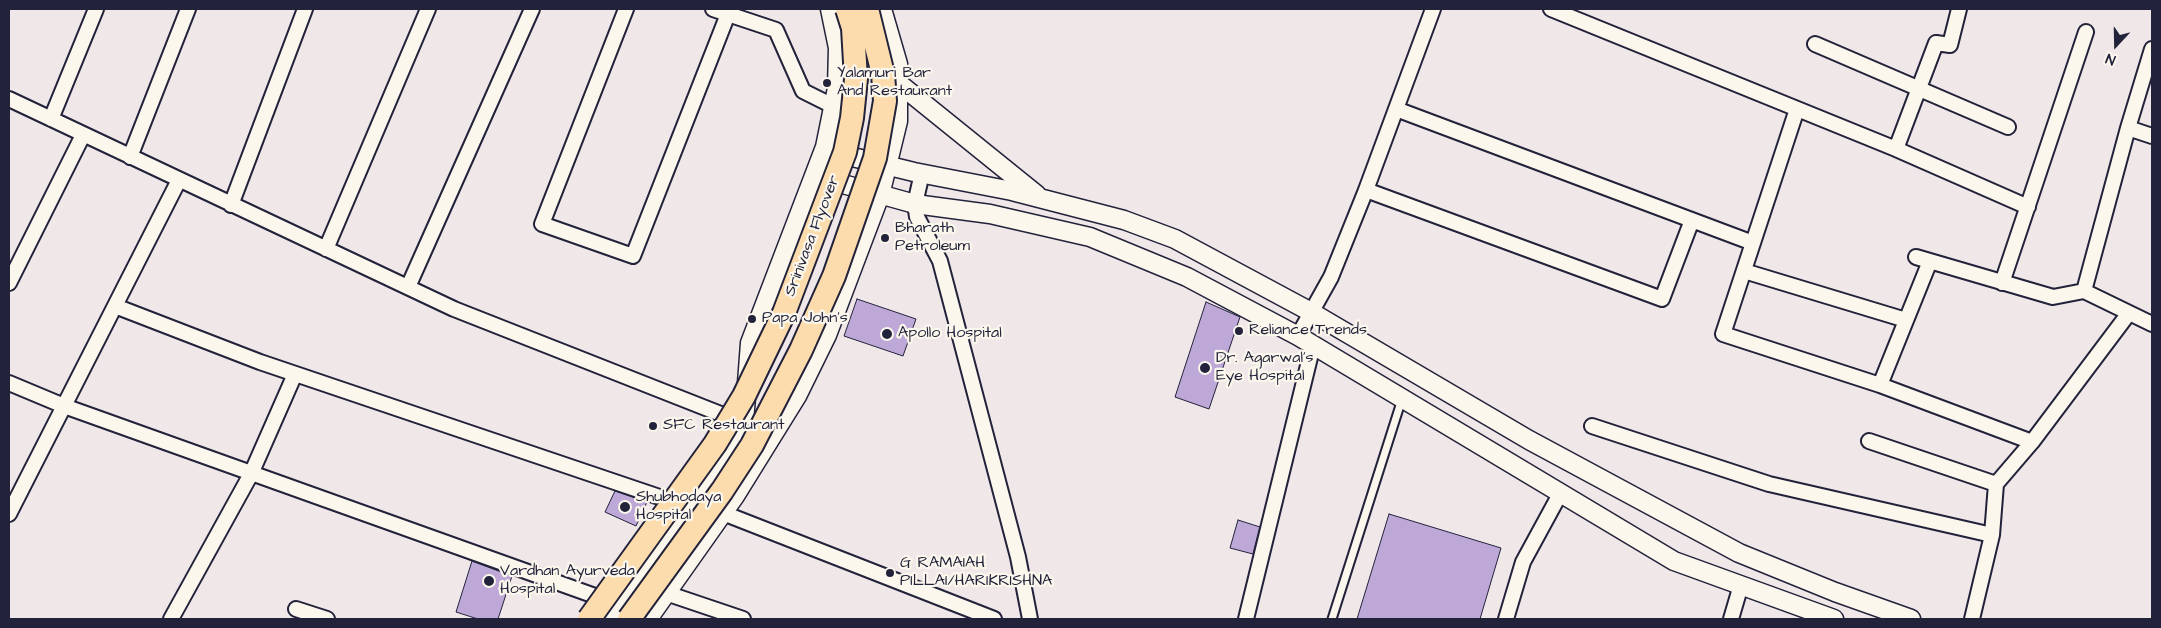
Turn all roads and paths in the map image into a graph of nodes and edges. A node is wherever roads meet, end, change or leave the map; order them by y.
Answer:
1 (96, 9) edge
2 (188, 9) edge
3 (305, 9) edge
4 (428, 9) edge
5 (532, 9) edge
6 (626, 9) edge
7 (712, 9) edge
8 (830, 9) edge
9 (847, 9) edge
10 (866, 9) edge
11 (882, 9) edge
12 (1433, 9) edge
13 (1551, 9) edge
14 (1959, 9) edge
15 (728, 14) junction
16 (2086, 32) dead end
17 (1815, 44) dead end
18 (2152, 49) edge
19 (898, 82) junction
20 (1918, 90) junction
21 (9, 99) edge
22 (833, 106) junction
23 (1396, 109) junction
24 (1797, 109) junction
25 (51, 120) junction
26 (2008, 128) dead end
27 (2128, 128) junction
28 (84, 135) junction
29 (2152, 136) edge
30 (1896, 148) junction
31 (824, 150) junction
32 (130, 157) junction
33 (887, 165) junction
34 (922, 173) junction
35 (814, 176) junction
36 (179, 180) junction
37 (1366, 190) junction
38 (880, 195) junction
39 (1042, 199) junction
40 (231, 204) junction
41 (915, 204) junction
42 (2028, 207) junction
43 (1692, 220) junction
44 (1753, 243) junction
45 (326, 249) junction
46 (1916, 257) dead end
47 (1930, 262) junction
48 (1744, 271) junction
49 (9, 283) edge
50 (2002, 283) junction
51 (408, 288) junction
52 (2084, 291) junction
53 (115, 306) junction
54 (1311, 312) junction
55 (2129, 313) junction
56 (1906, 320) junction
57 (2152, 324) edge
58 (1306, 341) junction
59 (295, 374) junction
60 (9, 382) edge
61 (1880, 385) junction
62 (1402, 399) junction
63 (64, 406) junction
64 (744, 423) junction
65 (1592, 426) dead end
66 (1869, 441) dead end
67 (2032, 442) junction
68 (251, 474) junction
69 (1996, 484) junction
70 (1560, 494) junction
71 (688, 507) junction
72 (723, 513) junction
73 (9, 514) edge
74 (1992, 535) junction
75 (1740, 585) junction
76 (666, 593) junction
77 (296, 609) dead end
78 (624, 612) edge
79 (171, 619) edge
80 (327, 619) edge
81 (589, 619) edge
82 (608, 619) edge
83 (648, 619) edge
84 (743, 619) edge
85 (994, 619) edge
86 (1030, 619) edge
87 (1246, 619) edge
88 (1332, 619) edge
89 (1506, 619) edge
90 (1731, 619) edge
91 (1834, 619) edge
92 (1911, 619) edge
93 (1972, 619) edge

1 - 25 street
2 - 32 street
3 - 40 street
4 - 45 street
5 - 51 street
6 - 15 street
7 - 15 street
8 - 22 street
9 - 81 main road, Srinivasa Flyover, bridge
10 - 78 main road, Srinivasa Flyover, bridge
11 - 19 street
12 - 23 street
13 - 24 street
14 - 20 street
15 - 22 street
16 - 42 street
17 - 20 street
18 - 27 street
19 - 33 street
19 - 39 street
20 - 26 street
20 - 30 street
21 - 25 street
22 - 31 street
23 - 37 street
23 - 43 street
24 - 30 street
24 - 44 street
25 - 28 street
27 - 29 street
27 - 52 street
28 - 32 street
28 - 49 street
30 - 42 street
31 - 33 street
31 - 35 street
32 - 36 street
33 - 34 street
33 - 38 street
34 - 39 street
34 - 41 street
35 - 38 street
35 - 64 street
36 - 40 street
36 - 53 street
37 - 43 street
37 - 54 street
38 - 41 street
38 - 72 street
39 - 54 street
40 - 45 street
41 - 58 street
41 - 86 street
42 - 50 street
43 - 44 street
44 - 48 street
45 - 51 street
46 - 47 street
47 - 50 street
47 - 56 street
48 - 56 street
48 - 61 street
50 - 52 street
51 - 64 street
52 - 55 street
53 - 59 street
53 - 63 street
54 - 58 street
54 - 92 street
55 - 57 street
55 - 67 street
56 - 61 street
58 - 62 street
58 - 87 street
59 - 68 street
59 - 71 street
60 - 63 street
61 - 67 street
62 - 70 street
62 - 88 lane
63 - 68 street
63 - 73 street
64 - 71 street
65 - 74 street
66 - 69 street
67 - 69 street
68 - 78 street
68 - 79 street
69 - 74 street
70 - 75 street
70 - 89 street
71 - 78 street
72 - 76 street
72 - 85 street
74 - 93 street
75 - 90 street
75 - 91 street
76 - 83 street
76 - 84 street
77 - 80 street
78 - 82 street

